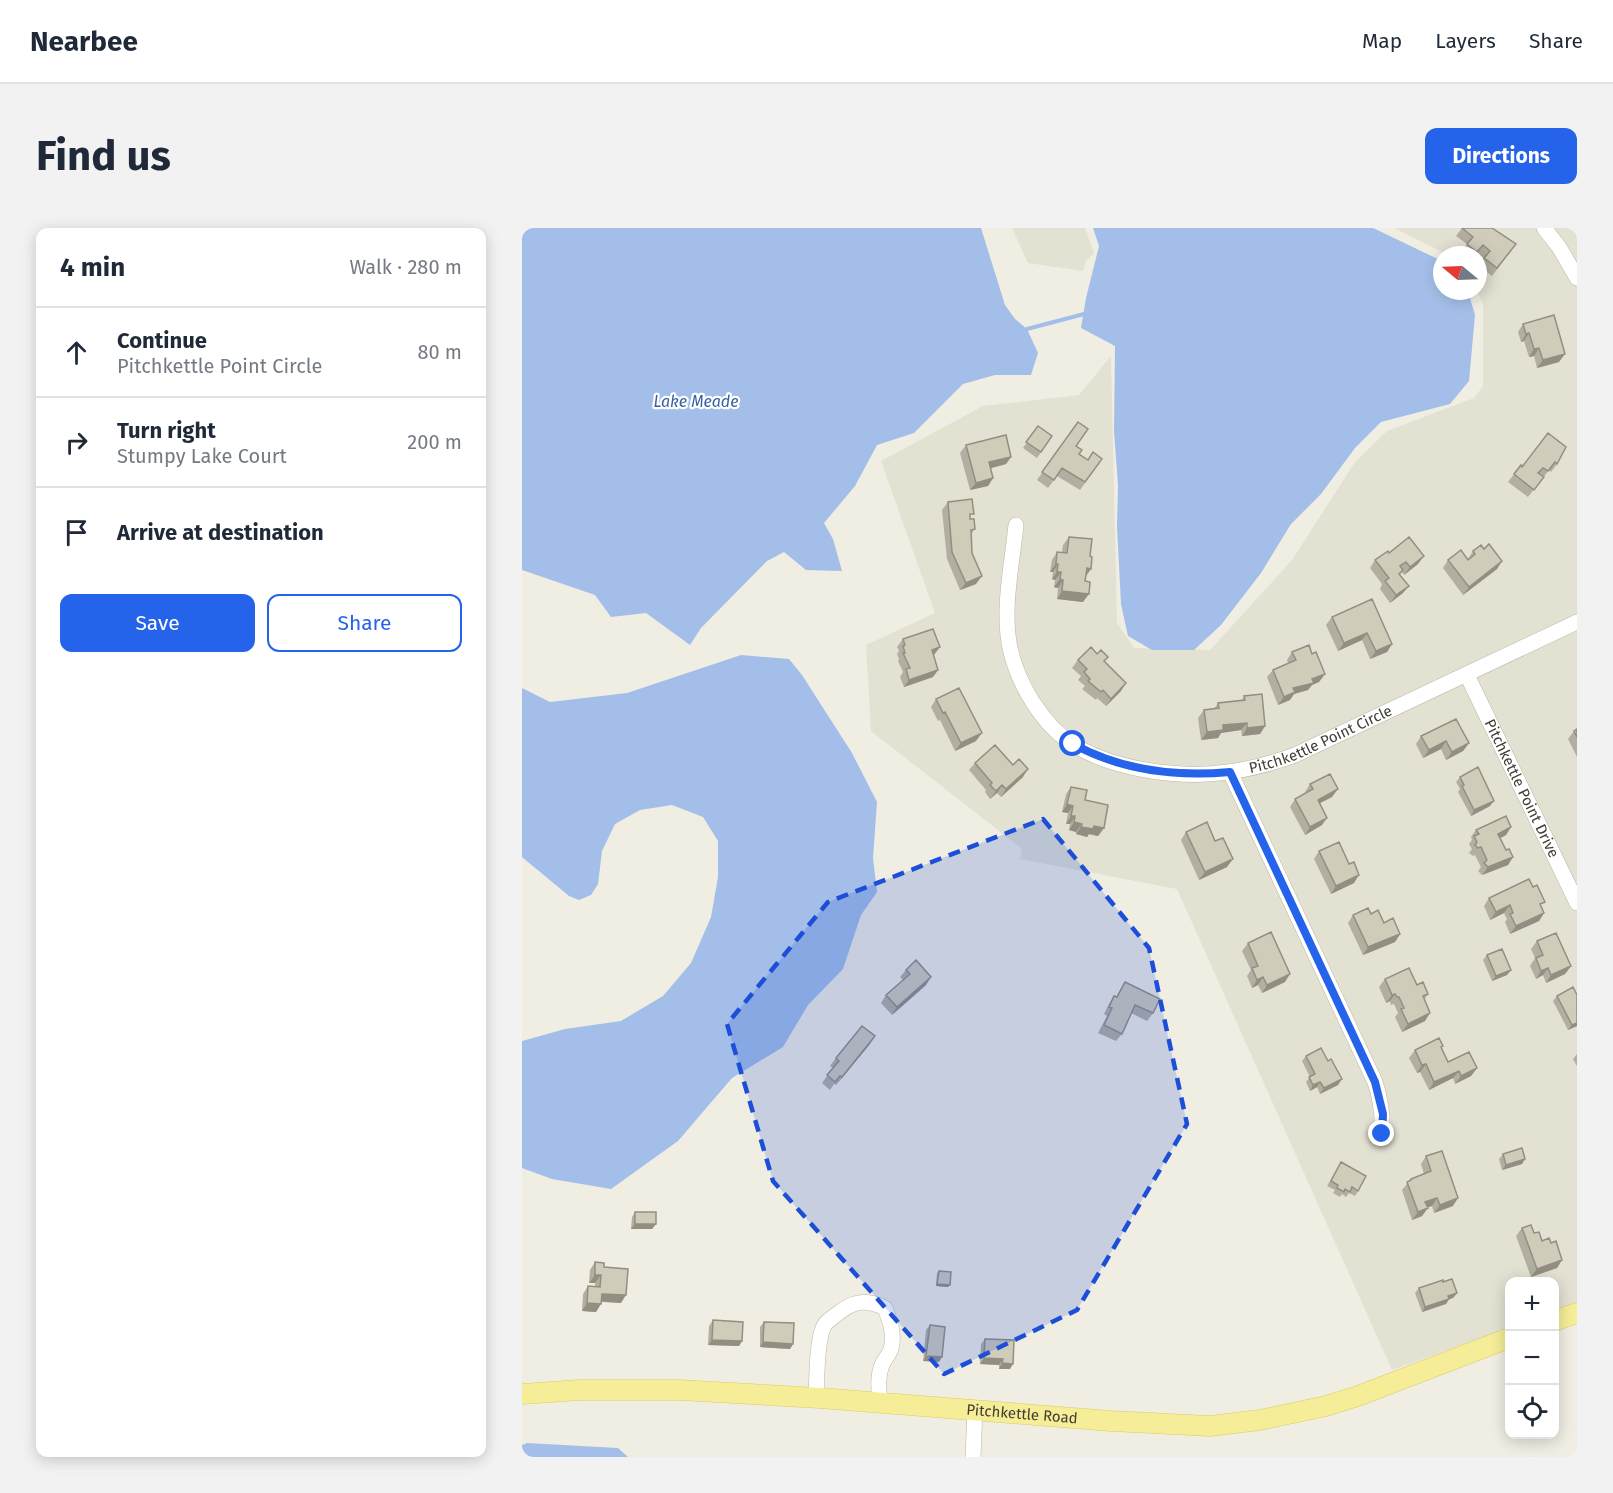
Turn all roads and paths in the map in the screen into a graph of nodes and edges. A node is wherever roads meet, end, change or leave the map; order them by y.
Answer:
1 (1544, 228) edge
2 (1577, 278) edge
3 (1016, 525) dead end
4 (1577, 622) edge
5 (1467, 675) junction
6 (1230, 772) junction
7 (1577, 903) edge
8 (1382, 1134) dead end
9 (1577, 1313) edge
10 (1559, 1320) edge
11 (1505, 1340) edge
12 (522, 1394) edge
13 (816, 1398) junction
14 (880, 1403) junction
15 (975, 1410) junction
16 (973, 1457) edge

1 - 2 street
3 - 6 street, Pitchkettle Point Circle
4 - 5 street, Pitchkettle Point Circle
5 - 6 street, Pitchkettle Point Circle
5 - 7 street, Pitchkettle Point Drive
6 - 8 street
9 - 10 main road
11 - 15 main road, Pitchkettle Road
12 - 13 main road, Pitchkettle Road
13 - 14 main road, Pitchkettle Road
13 - 14 street
14 - 15 main road, Pitchkettle Road
15 - 16 street

